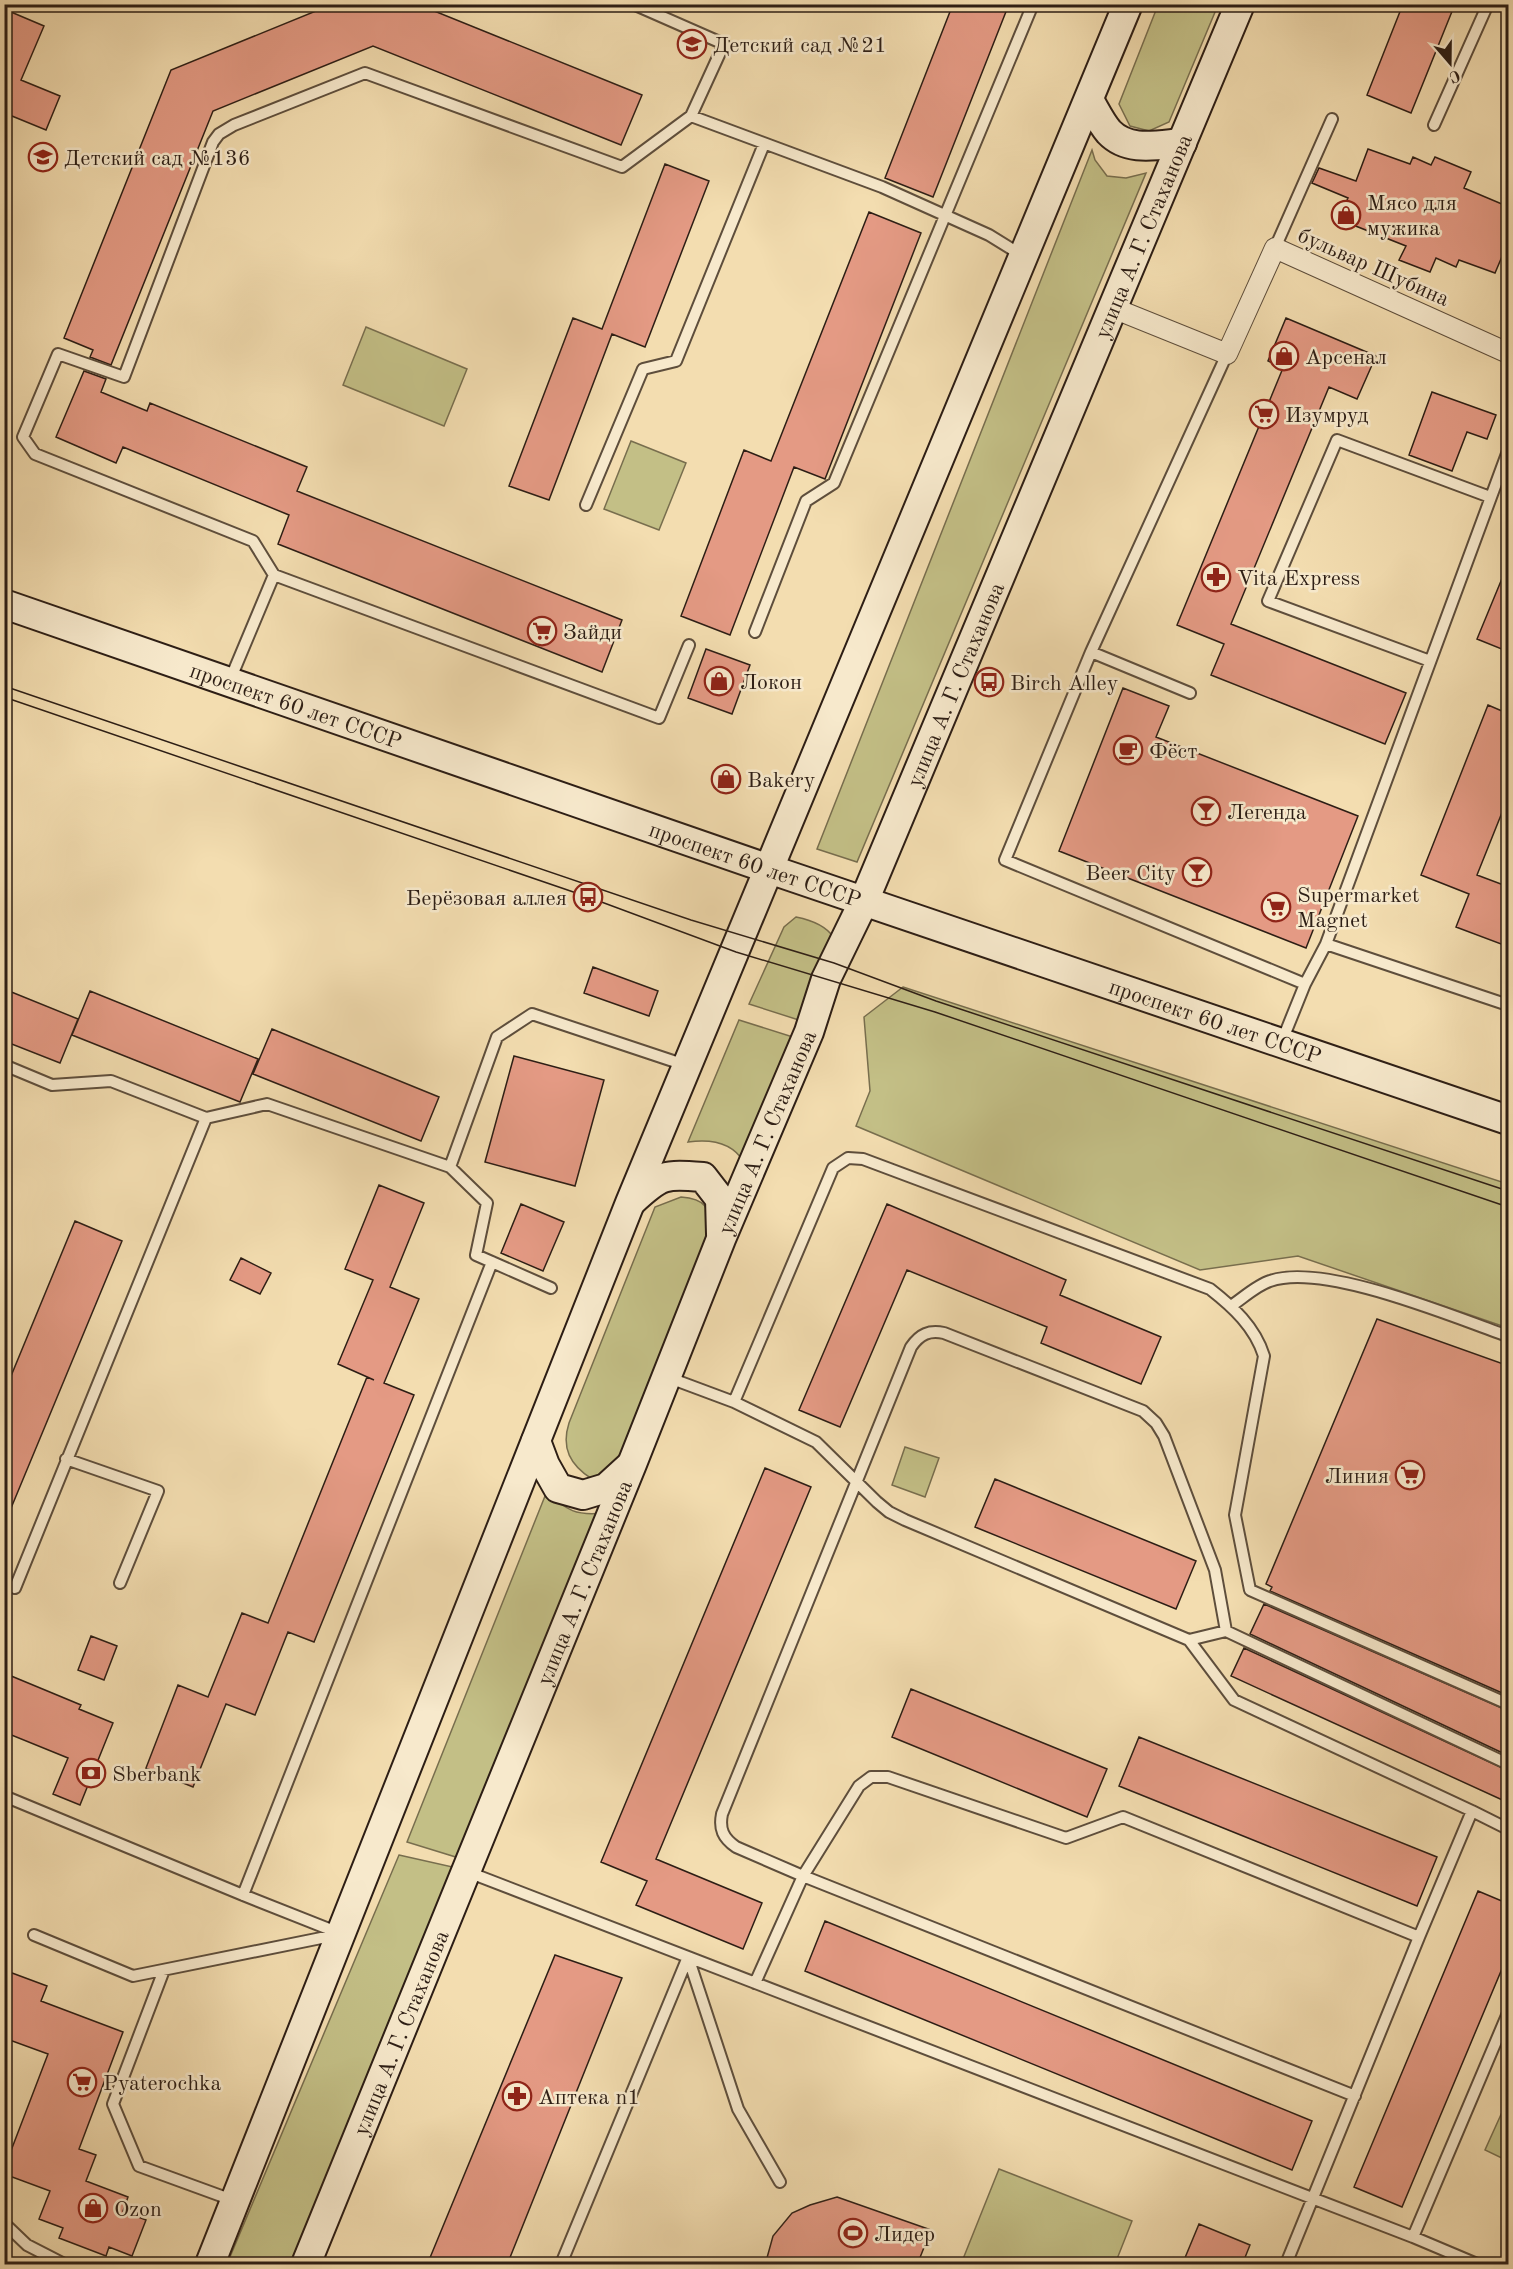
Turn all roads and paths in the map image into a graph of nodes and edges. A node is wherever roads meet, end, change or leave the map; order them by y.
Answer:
1 (633, 4) edge
2 (1033, 4) edge
3 (1128, 4) edge
4 (1240, 4) edge
5 (1488, 4) edge
6 (1089, 100) junction
7 (691, 116) junction
8 (1332, 119) dead end
9 (1434, 125) dead end
10 (1182, 142) junction
11 (764, 144) junction
12 (946, 216) junction
13 (1275, 248) junction
14 (1024, 256) junction
15 (1113, 308) junction
16 (1509, 353) edge
17 (1227, 354) junction
18 (1509, 451) edge
19 (1490, 498) junction
20 (586, 505) dead end
21 (274, 575) junction
22 (4, 604) edge
23 (755, 632) dead end
24 (689, 645) dead end
25 (1091, 652) junction
26 (1430, 661) junction
27 (229, 682) junction
28 (1190, 693) dead end
29 (769, 869) junction
30 (864, 900) junction
31 (1326, 944) junction
32 (1305, 984) junction
33 (1509, 1005) edge
34 (1281, 1042) junction
35 (4, 1065) edge
36 (688, 1066) junction
37 (206, 1118) junction
38 (1509, 1120) edge
39 (450, 1167) junction
40 (630, 1203) junction
41 (721, 1239) junction
42 (492, 1262) junction
43 (550, 1288) dead end
44 (1231, 1306) junction
45 (1509, 1336) edge
46 (666, 1376) junction
47 (734, 1402) junction
48 (536, 1441) junction
49 (66, 1459) junction
50 (632, 1464) junction
51 (858, 1482) junction
52 (120, 1583) dead end
53 (15, 1588) dead end
54 (1226, 1631) junction
55 (1189, 1640) junction
56 (1509, 1704) edge
57 (1509, 1764) edge
58 (4, 1796) edge
59 (1472, 1811) junction
60 (1509, 1829) edge
61 (465, 1871) junction
62 (803, 1875) junction
63 (243, 1896) junction
64 (342, 1934) junction
65 (34, 1935) dead end
66 (1419, 1937) junction
67 (688, 1957) junction
68 (164, 1970) junction
69 (755, 1983) junction
70 (1509, 2013) edge
71 (1355, 2096) junction
72 (780, 2182) dead end
73 (1313, 2198) junction
74 (235, 2202) junction
75 (4, 2223) edge
76 (1413, 2237) junction
77 (64, 2265) edge
78 (210, 2265) edge
79 (306, 2265) edge
80 (561, 2265) edge
81 (1286, 2265) edge
82 (1477, 2265) edge

1 - 7 lane
2 - 12 lane
3 - 6 main road
4 - 10 main road, улица А. Г. Стаханова
5 - 9 lane
6 - 10 main road
6 - 14 main road
7 - 11 lane
7 - 21 lane
8 - 13 lane
10 - 15 main road, улица А. Г. Стаханова
11 - 12 lane
11 - 20 lane
12 - 14 lane
12 - 23 lane
13 - 16 street, бульвар Шубина
13 - 17 street, бульвар Шубина
14 - 29 main road
15 - 17 street
15 - 30 main road, улица А. Г. Стаханова
17 - 25 lane
18 - 19 lane
19 - 26 lane
19 - 26 lane
21 - 24 lane
21 - 27 lane
22 - 27 main road, проспект 60 лет СССР
25 - 28 lane
25 - 32 lane
26 - 31 lane
27 - 29 main road, проспект 60 лет СССР
29 - 30 main road, проспект 60 лет СССР
29 - 36 main road
30 - 34 main road, проспект 60 лет СССР
30 - 41 main road, улица А. Г. Стаханова
31 - 32 lane
31 - 33 lane
32 - 34 lane
34 - 38 main road, проспект 60 лет СССР
35 - 37 lane
36 - 39 lane
36 - 40 main road
37 - 39 lane
37 - 49 lane
39 - 42 lane
40 - 41 main road
40 - 48 main road
41 - 46 main road, улица А. Г. Стаханова
42 - 43 lane
42 - 63 lane
44 - 45 lane
44 - 47 lane
44 - 56 lane
46 - 47 lane
46 - 50 main road, улица А. Г. Стаханова
47 - 51 lane
48 - 50 main road
48 - 64 main road
49 - 52 lane
49 - 53 lane
50 - 61 main road, улица А. Г. Стаханова
51 - 54 lane
51 - 55 lane
51 - 62 lane
54 - 55 lane
54 - 57 lane
55 - 59 lane
58 - 63 lane
59 - 60 lane
59 - 66 lane
61 - 67 lane
61 - 79 main road, улица А. Г. Стаханова
62 - 66 lane
62 - 69 lane
62 - 71 lane
63 - 64 lane
64 - 68 lane
64 - 74 main road
65 - 68 lane
66 - 71 lane
67 - 69 lane
67 - 72 lane
67 - 80 lane
68 - 74 lane
69 - 73 lane
70 - 76 lane
71 - 73 lane
73 - 76 lane
73 - 81 lane
74 - 78 main road
75 - 77 lane
76 - 82 lane

